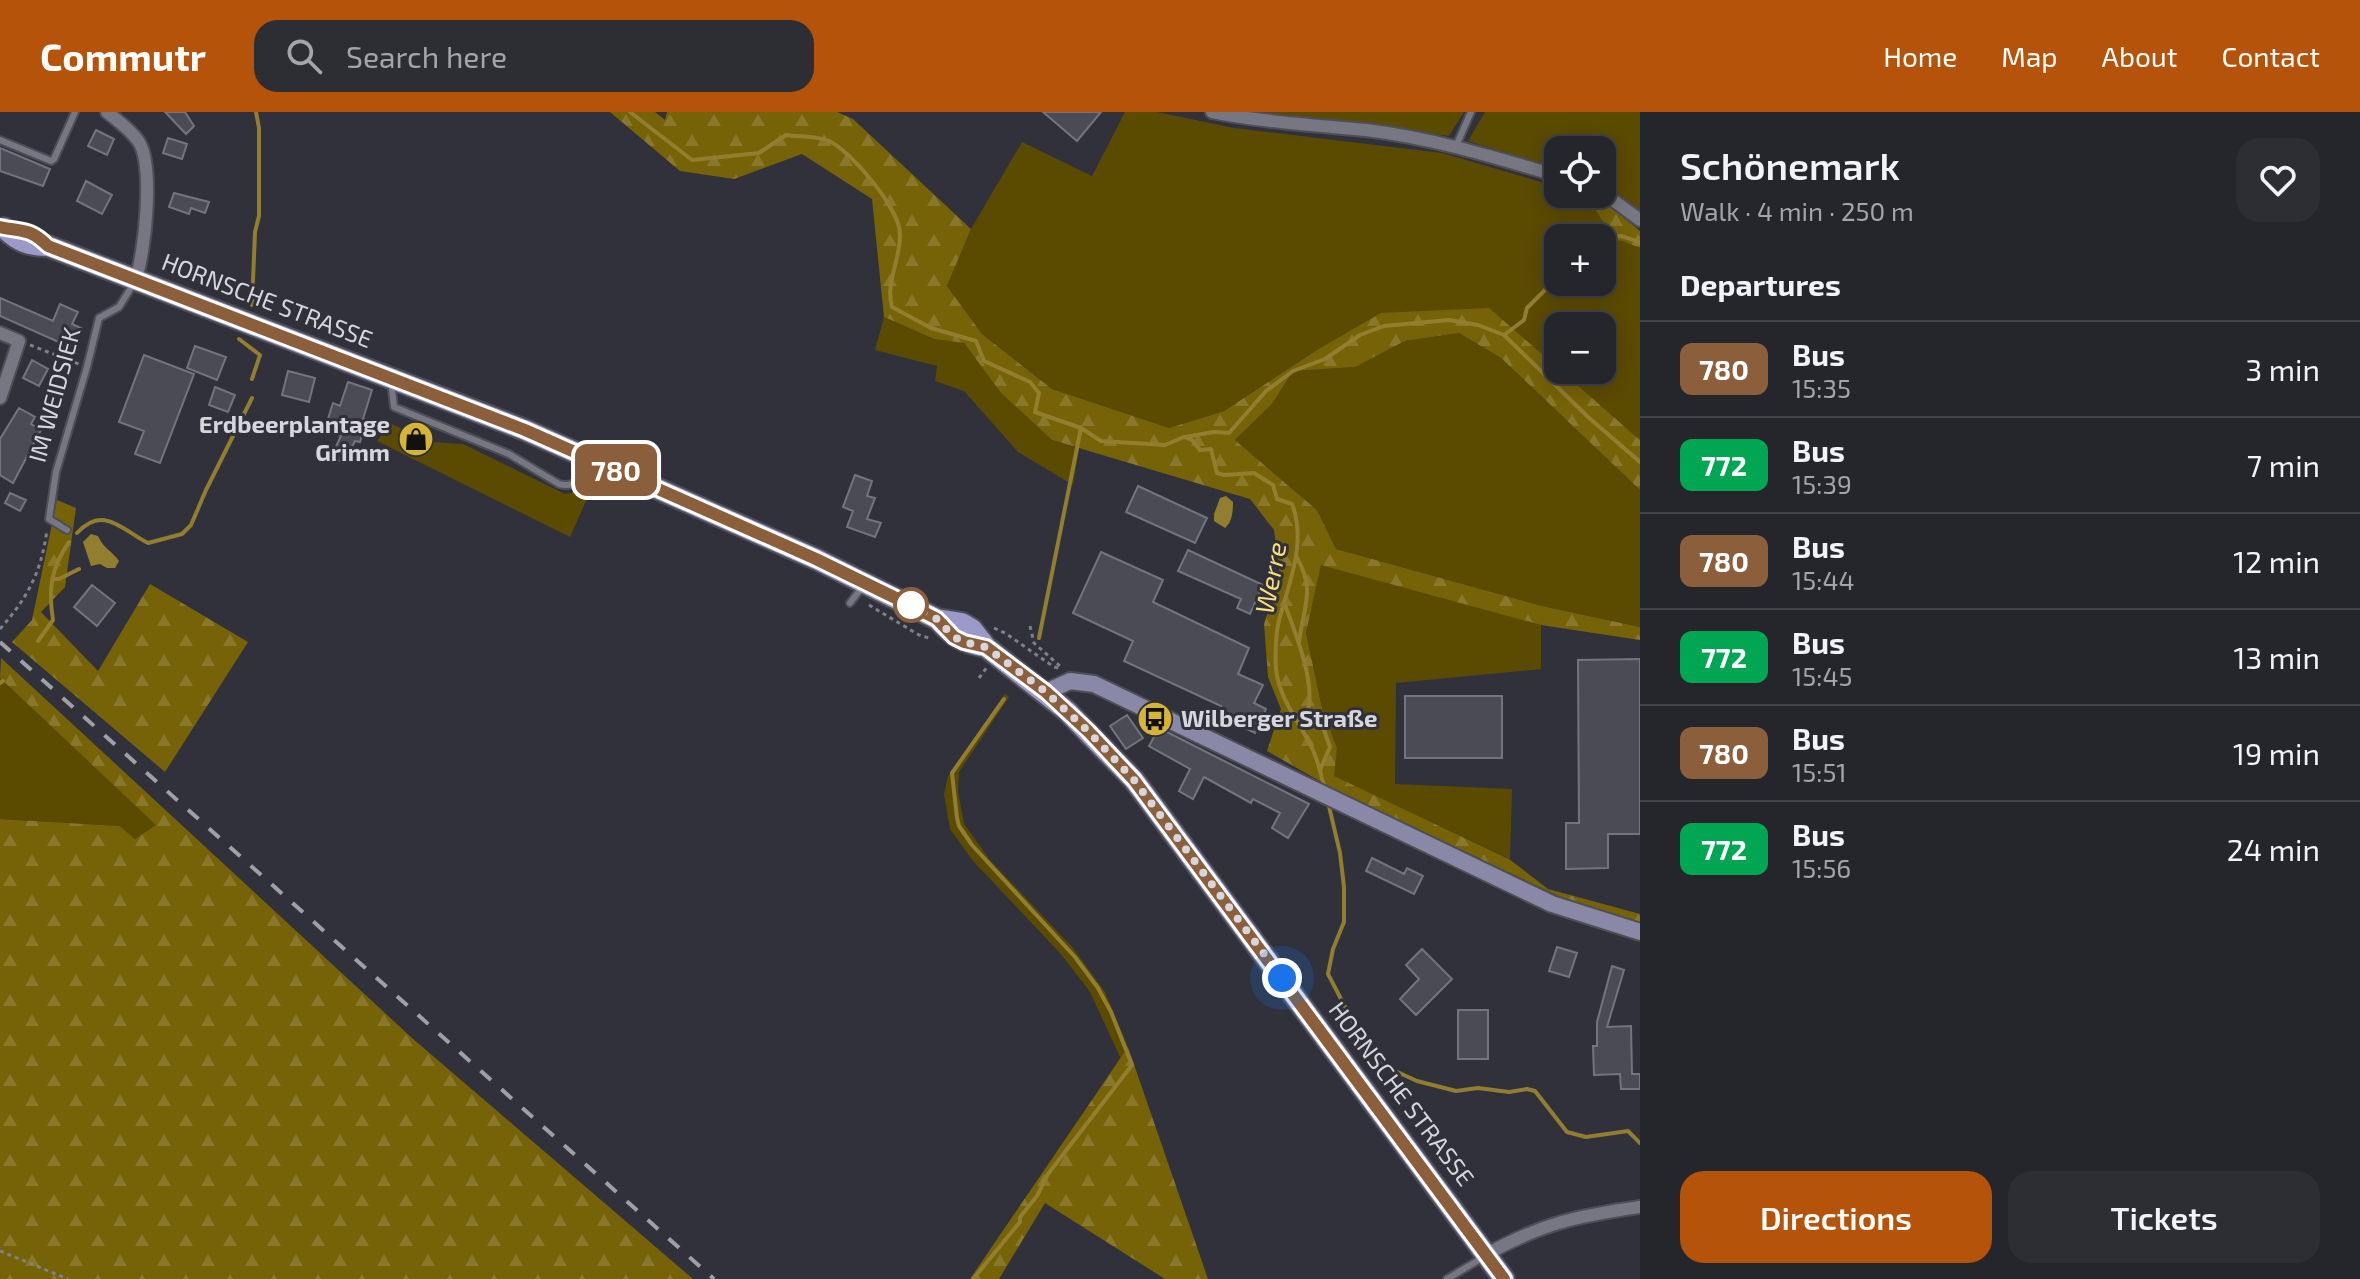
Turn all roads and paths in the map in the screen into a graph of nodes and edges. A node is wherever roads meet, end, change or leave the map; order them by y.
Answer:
1 (75, 112) edge
2 (107, 112) edge
3 (1212, 112) edge
4 (1471, 112) edge
5 (0, 140) edge
6 (1456, 146) junction
7 (1544, 172) edge
8 (1616, 202) edge
9 (1640, 220) edge
10 (2, 228) edge
11 (136, 278) junction
12 (0, 333) edge
13 (19, 341) junction
14 (87, 367) junction
15 (396, 379) junction
16 (0, 398) edge
17 (593, 460) junction
18 (67, 530) dead end
19 (45, 542) dead end
20 (865, 583) junction
21 (850, 603) dead end
22 (986, 625) dead end
23 (1030, 626) dead end
24 (0, 629) edge
25 (981, 654) junction
26 (995, 674) dead end
27 (1046, 692) junction
28 (1640, 932) edge
29 (1640, 1207) edge
30 (0, 1251) edge
31 (1487, 1254) junction
32 (68, 1279) edge
33 (1447, 1279) edge
34 (1504, 1279) edge

1 - 5 lane
2 - 11 street
3 - 6 street
4 - 6 lane
6 - 7 street
8 - 9 street
10 - 11 main road, HORNSCHE STRASSE
11 - 14 lane, IM WEIDSIEK
11 - 15 main road, HORNSCHE STRASSE
12 - 13 street, IM WEIDSIEK
13 - 14 path
13 - 16 street, IM WEIDSIEK
14 - 18 lane, IM WEIDSIEK
15 - 17 main road, HORNSCHE STRASSE
15 - 17 lane
17 - 20 main road, HORNSCHE STRASSE
19 - 24 path
20 - 21 lane
20 - 25 main road, HORNSCHE STRASSE
22 - 23 path
25 - 26 path
25 - 27 main road
27 - 28 street
27 - 31 main road, HORNSCHE STRASSE
29 - 31 street
30 - 32 path
31 - 33 lane
31 - 34 main road, HORNSCHE STRASSE

